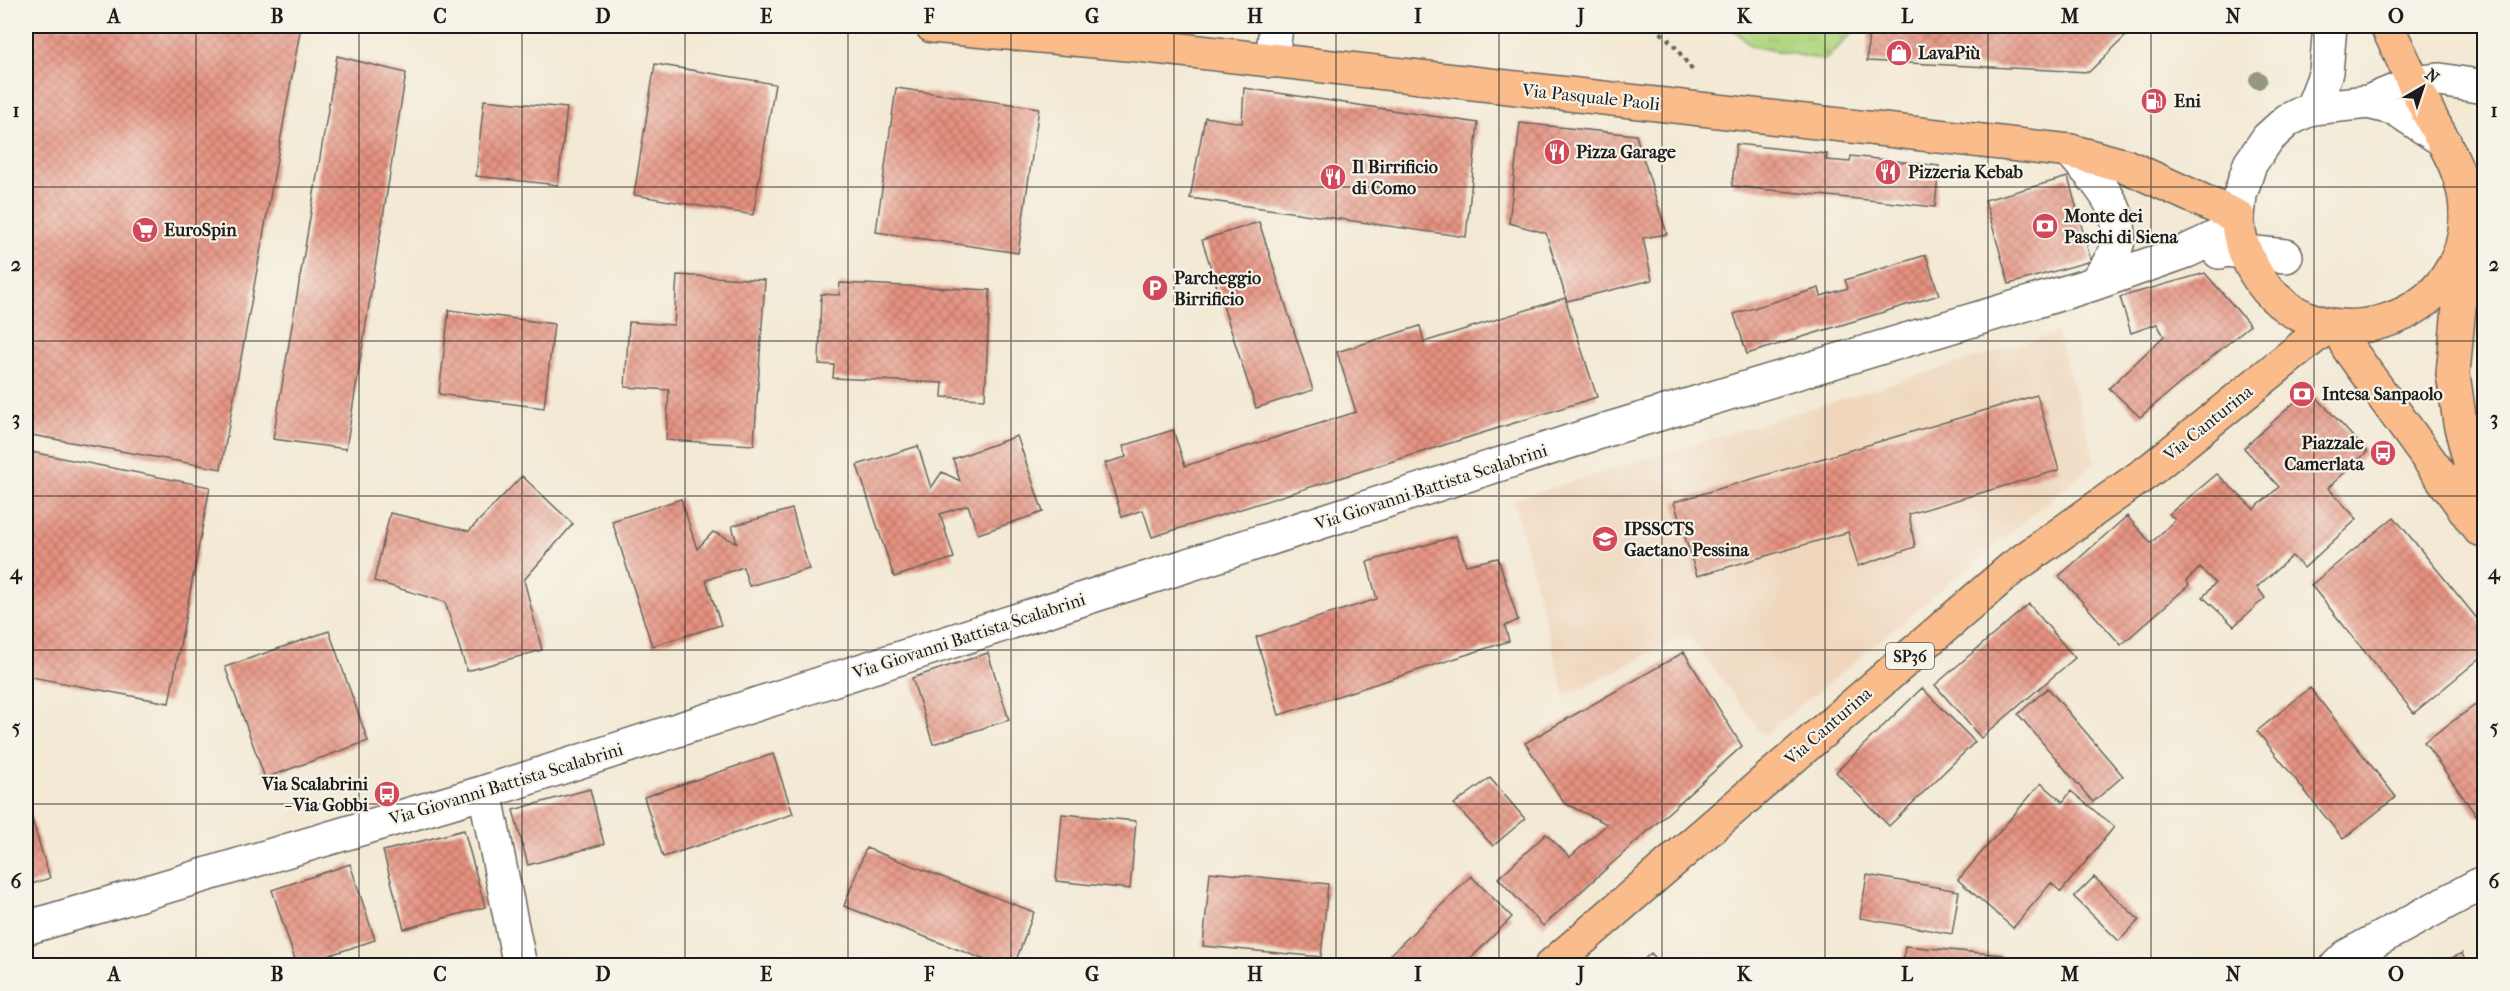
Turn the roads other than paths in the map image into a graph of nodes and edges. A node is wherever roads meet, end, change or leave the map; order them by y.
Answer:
1 (932, 26) edge
2 (1276, 26) edge
3 (2330, 26) edge
4 (2387, 26) edge
5 (967, 28) edge
6 (1272, 61) junction
7 (2414, 83) junction
8 (2484, 87) edge
9 (2368, 102) junction
10 (2312, 108) junction
11 (2444, 141) junction
12 (2070, 151) junction
13 (2466, 229) junction
14 (2240, 232) junction
15 (2286, 256) dead end
16 (2093, 290) junction
17 (2282, 303) junction
18 (2333, 325) junction
19 (2283, 362) junction
20 (2484, 517) edge
21 (2484, 537) edge
22 (485, 792) junction
23 (2484, 882) edge
24 (26, 928) edge
25 (520, 966) edge
26 (1551, 966) edge
27 (2337, 966) edge

1 - 5 main road, Via Pasquale Paoli
2 - 6 street
3 - 10 street
4 - 7 main road
5 - 6 main road, Via Pasquale Paoli
6 - 12 main road, Via Pasquale Paoli
7 - 8 street
7 - 9 street
7 - 11 main road
9 - 10 street
9 - 11 street
10 - 14 street
11 - 13 main road
12 - 14 main road, Via Pasquale Paoli
12 - 16 street
13 - 18 main road
13 - 20 main road
14 - 15 street
14 - 16 street
14 - 17 main road
16 - 22 street, Via Giovanni Battista Scalabrini
17 - 18 main road
17 - 19 main road
18 - 19 main road
18 - 21 main road
19 - 26 main road, Via Canturina / SP36
22 - 24 street, Via Giovanni Battista Scalabrini
22 - 25 street
23 - 27 street

